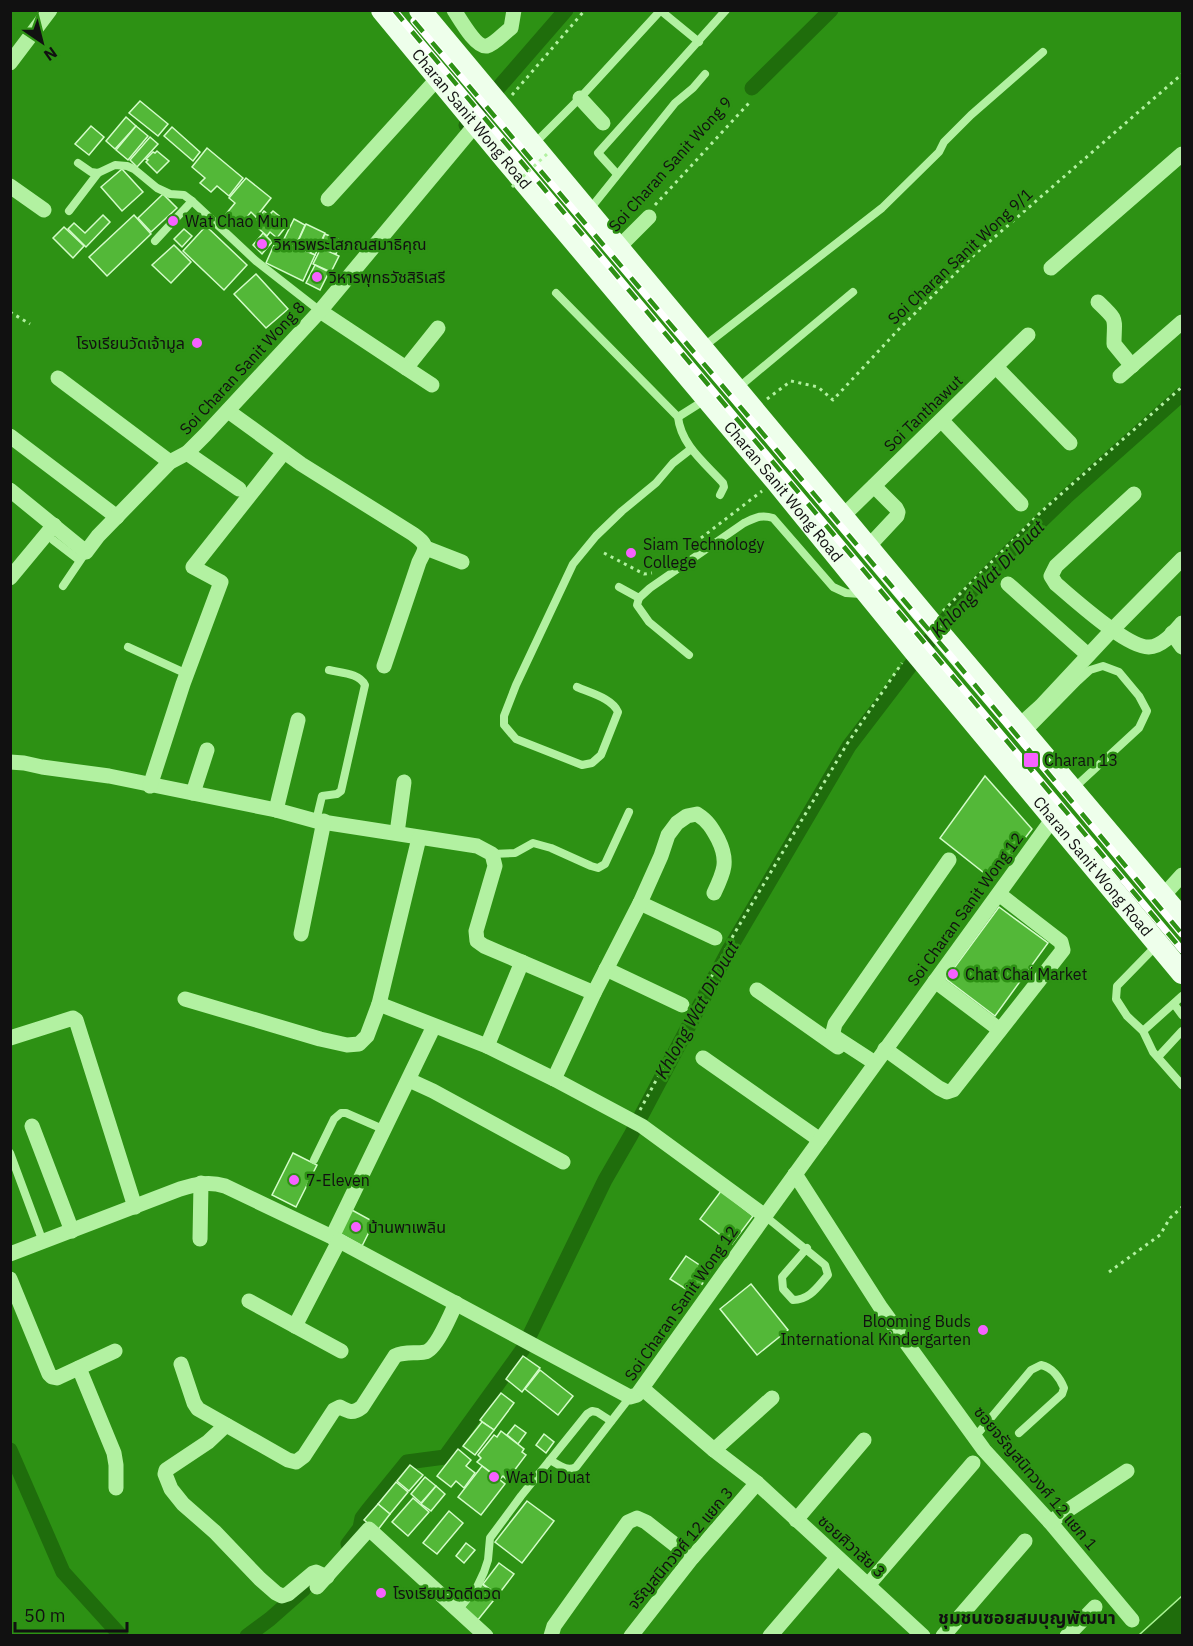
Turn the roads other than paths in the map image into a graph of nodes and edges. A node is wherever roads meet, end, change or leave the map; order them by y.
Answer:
1 (382, 10) edge
2 (420, 10) edge
3 (453, 10) edge
4 (514, 10) edge
5 (726, 10) edge
6 (660, 11) edge
7 (44, 12) edge
8 (436, 29) junction
9 (699, 42) junction
10 (1043, 52) dead end
11 (10, 63) edge
12 (705, 74) dead end
13 (438, 78) junction
14 (580, 98) junction
15 (473, 120) junction
16 (603, 123) dead end
17 (540, 150) junction
18 (1181, 159) edge
19 (78, 163) dead end
20 (98, 173) junction
21 (617, 174) junction
22 (10, 186) edge
23 (328, 199) dead end
24 (192, 201) junction
25 (44, 210) dead end
26 (69, 211) dead end
27 (588, 212) junction
28 (649, 217) road end
29 (155, 241) dead end
30 (618, 248) junction
31 (1051, 268) dead end
32 (636, 269) junction
33 (613, 288) junction
34 (852, 292) dead end
35 (556, 293) dead end
36 (1098, 302) dead end
37 (320, 311) junction
38 (1182, 322) edge
39 (438, 328) dead end
40 (1028, 335) dead end
41 (703, 348) junction
42 (996, 367) junction
43 (406, 368) junction
44 (58, 378) dead end
45 (432, 385) dead end
46 (736, 389) junction
47 (706, 399) junction
48 (228, 411) junction
49 (678, 417) junction
50 (942, 421) junction
51 (10, 436) edge
52 (1070, 443) dead end
53 (691, 449) junction
54 (284, 452) junction
55 (187, 453) junction
56 (170, 462) junction
57 (874, 486) junction
58 (240, 489) dead end
59 (10, 490) edge
60 (1134, 494) dead end
61 (720, 495) dead end
62 (1021, 504) dead end
63 (117, 517) junction
64 (842, 517) junction
65 (53, 532) junction
66 (868, 547) junction
67 (426, 548) junction
68 (83, 556) junction
69 (1182, 559) edge
70 (462, 562) dead end
71 (10, 578) edge
72 (1008, 584) dead end
73 (63, 586) dead end
74 (619, 587) dead end
75 (868, 594) junction
76 (639, 598) junction
77 (1177, 628) edge
78 (1112, 630) junction
79 (128, 647) dead end
80 (1182, 647) edge
81 (688, 655) dead end
82 (1088, 656) junction
83 (384, 666) dead end
84 (330, 670) dead end
85 (187, 674) junction
86 (577, 687) dead end
87 (298, 720) dead end
88 (1022, 730) junction
89 (10, 749) edge
90 (207, 750) dead end
91 (17, 762) edge
92 (404, 782) dead end
93 (150, 786) junction
94 (1073, 789) junction
95 (193, 793) junction
96 (276, 810) junction
97 (629, 812) dead end
98 (1054, 818) junction
99 (320, 821) junction
100 (398, 833) junction
101 (419, 838) junction
102 (492, 854) junction
103 (949, 860) dead end
104 (1182, 875) edge
105 (714, 893) dead end
106 (999, 894) junction
107 (1163, 896) junction
108 (640, 903) junction
109 (1182, 919) edge
110 (301, 934) dead end
111 (715, 938) dead end
112 (1159, 943) junction
113 (522, 962) junction
114 (606, 969) junction
115 (1182, 973) edge
116 (935, 981) junction
117 (757, 990) dead end
118 (594, 993) junction
119 (1182, 996) edge
120 (185, 999) dead end
121 (379, 1004) junction
122 (1174, 1004) junction
123 (689, 1010) road end
124 (1182, 1015) edge
125 (434, 1026) junction
126 (1000, 1030) junction
127 (1143, 1031) junction
128 (1182, 1031) edge
129 (10, 1038) edge
130 (487, 1046) junction
131 (885, 1049) junction
132 (1158, 1057) junction
133 (703, 1058) dead end
134 (873, 1067) junction
135 (554, 1079) junction
136 (409, 1080) junction
137 (1182, 1085) edge
138 (32, 1126) dead end
139 (385, 1130) junction
140 (820, 1140) junction
141 (10, 1153) edge
142 (314, 1160) dead end
143 (563, 1162) dead end
144 (795, 1174) junction
145 (201, 1183) junction
146 (135, 1207) junction
147 (765, 1216) junction
148 (72, 1231) junction
149 (200, 1239) dead end
150 (336, 1239) junction
151 (43, 1242) junction
152 (807, 1248) junction
153 (10, 1254) edge
154 (10, 1279) edge
155 (249, 1301) dead end
156 (456, 1303) junction
157 (295, 1326) junction
158 (340, 1351) dead end
159 (115, 1352) dead end
160 (181, 1364) dead end
161 (79, 1368) junction
162 (637, 1393) junction
163 (772, 1398) dead end
164 (611, 1421) junction
165 (226, 1425) junction
166 (1019, 1433) dead end
167 (975, 1437) junction
168 (864, 1440) dead end
169 (714, 1450) junction
170 (550, 1460) junction
171 (973, 1463) dead end
172 (1127, 1471) dead end
173 (757, 1483) junction
174 (116, 1488) dead end
175 (796, 1520) junction
176 (1050, 1522) junction
177 (1025, 1541) dead end
178 (692, 1558) junction
179 (837, 1558) junction
180 (869, 1584) junction
181 (1095, 1607) dead end
182 (458, 1610) junction
183 (1132, 1620) dead end
184 (918, 1634) edge
185 (486, 1635) edge
186 (551, 1635) edge
187 (631, 1635) edge
188 (770, 1635) edge
189 (943, 1635) edge
190 (1067, 1635) edge

1 - 13 main road, Charan Sanit Wong Road
2 - 8 main road, Charan Sanit Wong Road
3 - 4 street
3 - 8 street
5 - 9 lane
6 - 9 lane
6 - 14 lane
7 - 11 street
8 - 17 main road, Charan Sanit Wong Road
9 - 21 lane
10 - 41 lane
12 - 21 lane
13 - 15 main road, Charan Sanit Wong Road
13 - 23 street
14 - 16 street
14 - 17 lane
15 - 33 main road, Charan Sanit Wong Road
15 - 37 street, Soi Charan Sanit Wong 8
17 - 27 main road, Charan Sanit Wong Road
18 - 31 street
19 - 20 lane
20 - 24 lane
20 - 26 lane
21 - 27 lane
22 - 25 street
24 - 29 lane
24 - 37 lane
27 - 30 main road, Charan Sanit Wong Road
28 - 30 street, Soi Charan Sanit Wong 9
30 - 32 main road, Charan Sanit Wong Road
32 - 33 main road
32 - 41 main road, Charan Sanit Wong Road
33 - 47 main road, Charan Sanit Wong Road
34 - 46 lane
35 - 49 lane
36 - 38 street
37 - 43 street
37 - 48 street, Soi Charan Sanit Wong 8
39 - 43 street
40 - 42 street, Soi Tanthawut
41 - 46 main road, Charan Sanit Wong Road
42 - 50 street, Soi Tanthawut
42 - 52 street
43 - 45 street
44 - 56 street
46 - 64 main road, Charan Sanit Wong Road
47 - 49 lane
47 - 75 main road, Charan Sanit Wong Road
48 - 54 street
48 - 55 street, Soi Charan Sanit Wong 8
49 - 53 lane
50 - 57 street, Soi Tanthawut
50 - 62 street
51 - 63 street
53 - 61 lane
53 - 86 lane
54 - 67 street
54 - 85 street
55 - 56 street, Soi Charan Sanit Wong 8
55 - 58 street
56 - 63 street, Soi Charan Sanit Wong 8
57 - 64 street, Soi Tanthawut
57 - 66 street
59 - 65 street
60 - 78 street
63 - 68 street, Soi Charan Sanit Wong 8
64 - 66 main road, Charan Sanit Wong Road
65 - 68 street
65 - 71 street
66 - 88 main road, Charan Sanit Wong Road
67 - 70 street
67 - 83 street
68 - 73 lane
69 - 78 street
72 - 82 street
74 - 76 lane
75 - 76 lane
75 - 98 main road, Charan Sanit Wong Road
76 - 81 lane
77 - 78 street
77 - 80 street
78 - 82 street
79 - 85 lane
82 - 88 street
84 - 99 lane
85 - 93 street
87 - 96 street
88 - 94 main road, Charan Sanit Wong Road
88 - 94 lane
89 - 91 street
90 - 95 street
91 - 93 street
92 - 100 street
93 - 95 street
94 - 107 main road, Charan Sanit Wong Road
95 - 96 street
96 - 99 street
97 - 102 lane
98 - 106 street, Soi Charan Sanit Wong 12
98 - 112 main road, Charan Sanit Wong Road
99 - 100 street
99 - 110 street
100 - 101 street
101 - 102 street
101 - 121 street
102 - 113 street
103 - 134 street
104 - 107 street
105 - 108 street
106 - 116 street, Soi Charan Sanit Wong 12
106 - 126 street
107 - 109 main road, Charan Sanit Wong Road
108 - 111 street
108 - 114 street
112 - 115 main road, Charan Sanit Wong Road
112 - 127 lane
113 - 118 street
113 - 130 street
114 - 118 street
114 - 123 street
116 - 126 street
116 - 131 street, Soi Charan Sanit Wong 12
117 - 134 street
118 - 135 street
119 - 122 lane
120 - 121 street
121 - 125 street
122 - 124 lane
122 - 127 lane
125 - 130 street
125 - 136 street
126 - 131 street
127 - 132 lane
128 - 132 lane
129 - 146 street
130 - 135 street
131 - 134 street, Soi Charan Sanit Wong 12
132 - 137 lane
133 - 140 street
134 - 140 street, Soi Charan Sanit Wong 12
135 - 147 street
136 - 139 street
136 - 143 street
138 - 148 street
139 - 142 lane
139 - 150 street
140 - 144 street, Soi Charan Sanit Wong 12
141 - 151 lane
144 - 147 street, Soi Charan Sanit Wong 12
144 - 167 street, ซอยจรัญสนิทวงศ์ 12 แยก 1
145 - 146 street, Soi Charan Sanit Wong 12
145 - 149 street
145 - 150 street, Soi Charan Sanit Wong 12
146 - 148 street, Soi Charan Sanit Wong 12
147 - 152 lane
147 - 162 street, Soi Charan Sanit Wong 12
148 - 151 street, Soi Charan Sanit Wong 12
150 - 156 street, Soi Charan Sanit Wong 12
150 - 157 street
151 - 153 street, Soi Charan Sanit Wong 12
152 - 152 lane
154 - 161 street
155 - 157 street
156 - 162 street, Soi Charan Sanit Wong 12
156 - 165 street
157 - 158 street
159 - 161 street
160 - 165 street
161 - 174 street
162 - 164 lane
162 - 169 street, ซอยศิวาลัย 3
163 - 169 street
164 - 170 lane
164 - 170 lane
165 - 182 street
166 - 167 lane
167 - 176 street, ซอยจรัญสนิทวงศ์ 12 แยก 1
168 - 175 street
169 - 173 street, ซอยศิวาลัย 3
170 - 182 lane
171 - 180 street
172 - 176 street
173 - 175 street, ซอยศิวาลัย 3
173 - 178 street, จรัญสนิทวงศ์ 12 แยก 3
175 - 179 street, ซอยศิวาลัย 3
176 - 183 street, ซอยจรัญสนิทวงศ์ 12 แยก 1
177 - 189 street
178 - 186 street
178 - 187 street, จรัญสนิทวงศ์ 12 แยก 3
179 - 180 street, ซอยศิวาลัย 3
179 - 188 street
180 - 184 street, ซอยศิวาลัย 3
181 - 190 street
182 - 185 street

